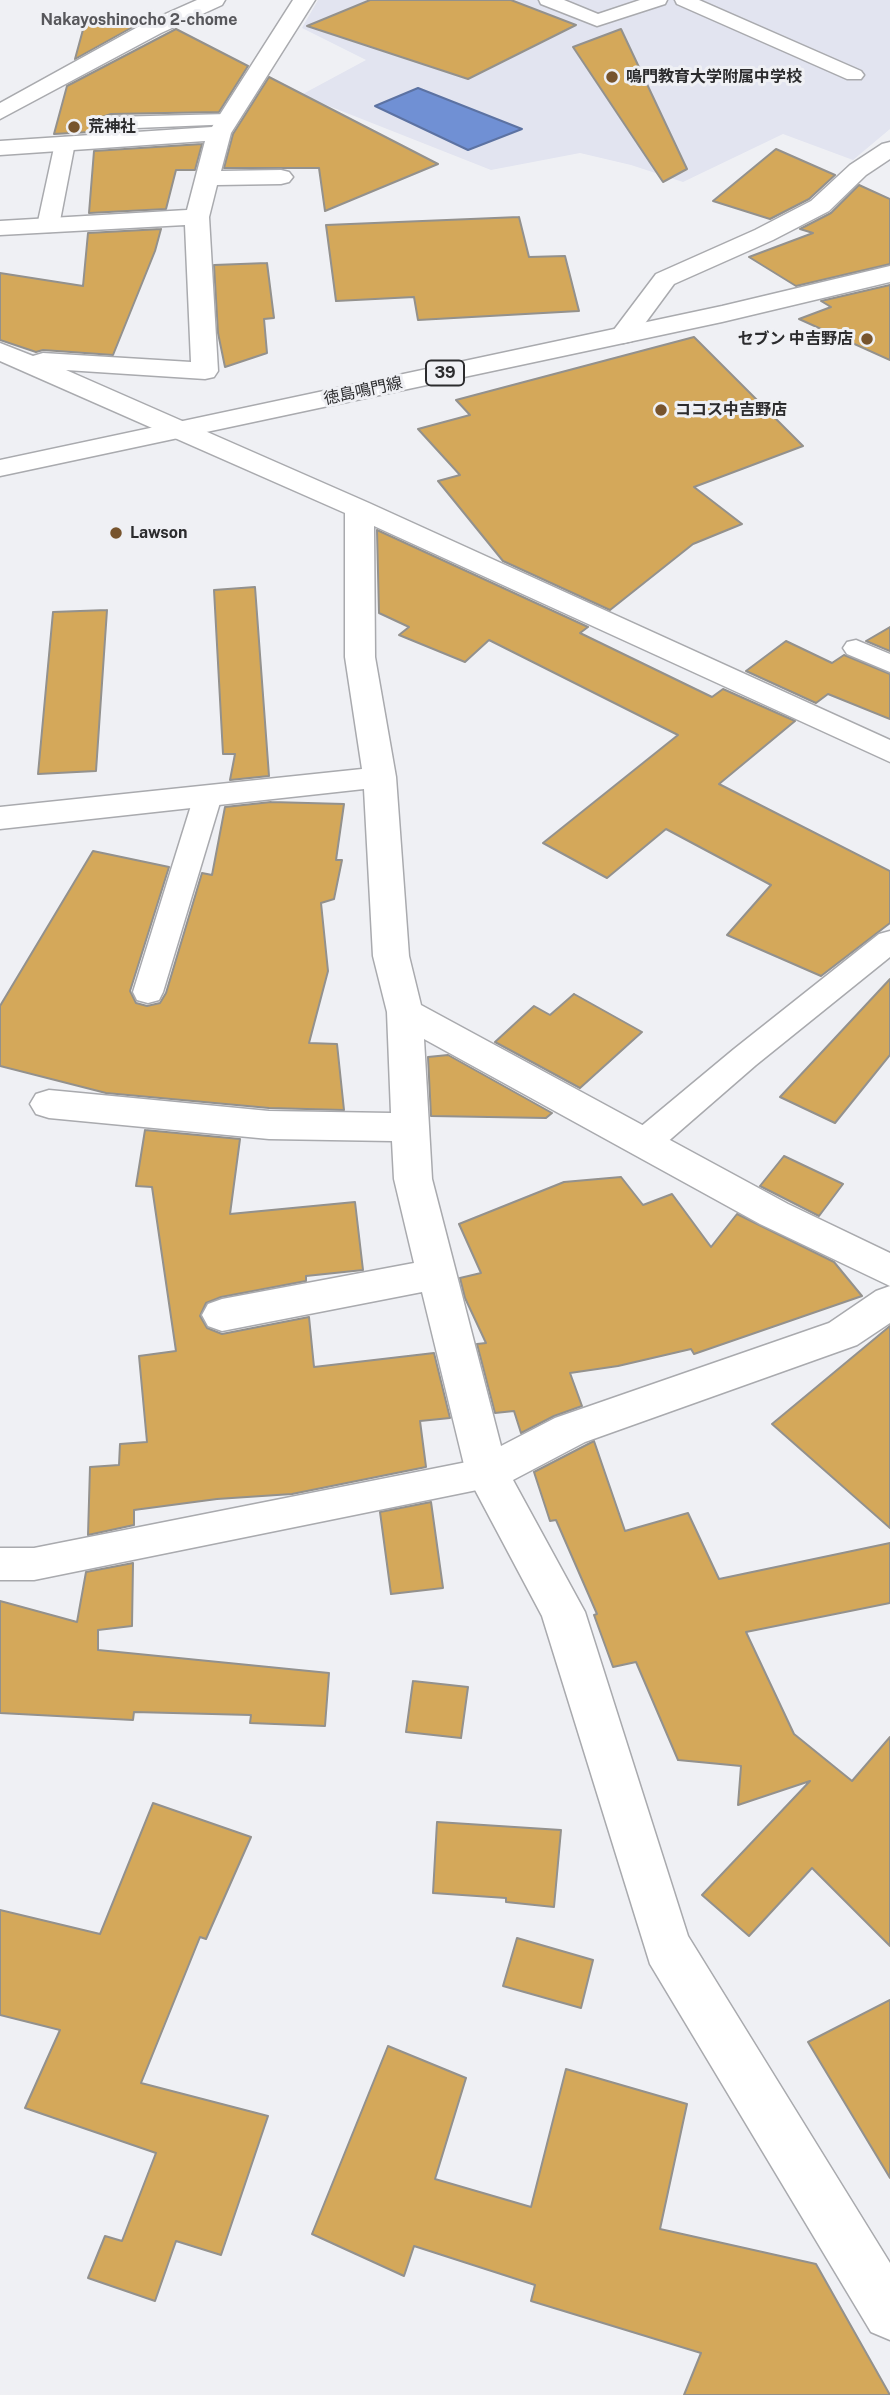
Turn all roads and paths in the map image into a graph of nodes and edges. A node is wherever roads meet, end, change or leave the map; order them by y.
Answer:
1 (215, 0) edge
2 (304, 0) edge
3 (548, 0) edge
4 (658, 0) edge
5 (684, 0) edge
6 (854, 75) dead end
7 (0, 112) edge
8 (111, 123) dead end
9 (223, 126) junction
10 (65, 143) junction
11 (0, 149) edge
12 (890, 149) edge
13 (281, 177) dead end
14 (207, 178) junction
15 (197, 217) junction
16 (48, 226) junction
17 (0, 228) edge
18 (890, 274) edge
19 (623, 335) junction
20 (10, 356) edge
21 (177, 430) junction
22 (0, 468) edge
23 (359, 509) junction
24 (856, 648) dead end
25 (890, 664) edge
26 (890, 752) edge
27 (380, 777) junction
28 (208, 796) junction
29 (0, 818) edge
30 (890, 941) edge
31 (148, 992) dead end
32 (405, 1012) junction
33 (50, 1104) dead end
34 (410, 1127) junction
35 (645, 1142) junction
36 (890, 1271) edge
37 (436, 1274) junction
38 (890, 1302) edge
39 (222, 1315) dead end
40 (487, 1473) junction
41 (0, 1564) edge
42 (890, 2313) edge

1 - 7 street
2 - 9 street
3 - 4 lane
5 - 6 lane
8 - 9 lane
9 - 10 street
9 - 14 street
10 - 11 street
10 - 16 lane
12 - 19 street
13 - 14 street
14 - 15 street
15 - 16 street
15 - 20 street
16 - 17 street
18 - 19 street, 徳島鳴門線 / 39
19 - 21 street, 徳島鳴門線 / 39
20 - 21 street
21 - 22 street, 徳島鳴門線 / 39
21 - 23 street
23 - 26 street
23 - 27 street
24 - 25 lane
27 - 28 street
27 - 32 street
28 - 29 street
28 - 31 lane
30 - 35 lane
32 - 34 street
32 - 35 street
33 - 34 street
34 - 37 street
35 - 36 street
37 - 39 street
37 - 40 street
38 - 40 street
40 - 41 lane
40 - 42 street

